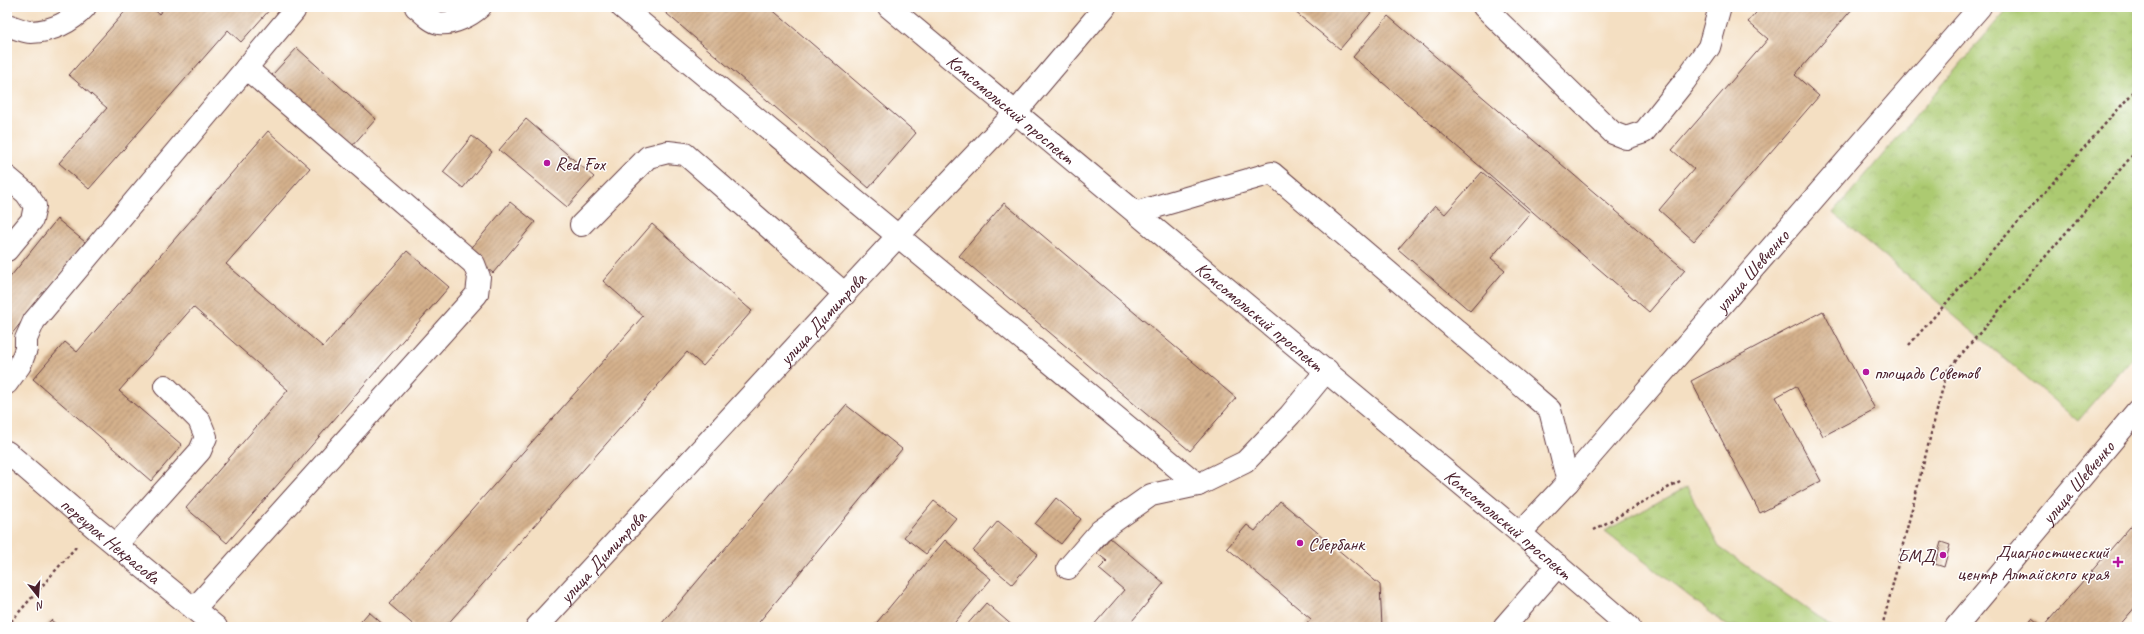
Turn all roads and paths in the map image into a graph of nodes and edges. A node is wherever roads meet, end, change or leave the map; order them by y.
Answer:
1 (85, 7) edge
2 (295, 7) edge
3 (416, 7) edge
4 (480, 7) edge
5 (622, 7) edge
6 (889, 7) edge
7 (1105, 7) edge
8 (1484, 7) edge
9 (1720, 7) edge
10 (1980, 7) edge
11 (7, 25) edge
12 (246, 68) junction
13 (2137, 88) edge
14 (1016, 112) junction
15 (2137, 150) edge
16 (7, 177) edge
17 (1138, 212) junction
18 (581, 225) dead end
19 (897, 237) junction
20 (7, 250) edge
21 (846, 294) junction
22 (1909, 345) dead end
23 (1326, 370) junction
24 (7, 383) edge
25 (165, 386) dead end
26 (2137, 411) edge
27 (7, 452) edge
28 (1680, 481) dead end
29 (1568, 482) junction
30 (1198, 485) junction
31 (94, 527) junction
32 (1594, 530) dead end
33 (1520, 533) junction
34 (116, 545) junction
35 (1558, 565) junction
36 (1068, 568) dead end
37 (194, 609) junction
38 (7, 626) edge
39 (216, 627) edge
40 (537, 627) edge
41 (1504, 627) edge
42 (1629, 627) edge
43 (1882, 627) edge
44 (1956, 627) edge

1 - 11 street
2 - 12 street
3 - 4 street
5 - 19 street
6 - 14 street, Комсомольский проспект
7 - 14 street, улица Димитрова
8 - 9 street
10 - 29 street, улица Шевченко
12 - 24 street
12 - 37 street
13 - 22 path
14 - 17 street, Комсомольский проспект
14 - 19 street, улица Димитрова
15 - 43 path
16 - 20 street
17 - 23 street, Комсомольский проспект
17 - 29 street
18 - 21 street
19 - 21 street, улица Димитрова
19 - 30 street
21 - 40 street, улица Димитрова
23 - 30 street
23 - 33 street, Комсомольский проспект
25 - 34 street
26 - 44 street, улица Шевченко
27 - 31 street, переулок Некрасова
28 - 32 path
29 - 33 street, улица Шевченко
30 - 36 street
31 - 34 street, переулок Некрасова
31 - 38 path
33 - 35 street, Комсомольский проспект
34 - 37 street, переулок Некрасова
35 - 41 street
35 - 42 street, Комсомольский проспект
37 - 39 street, переулок Некрасова

